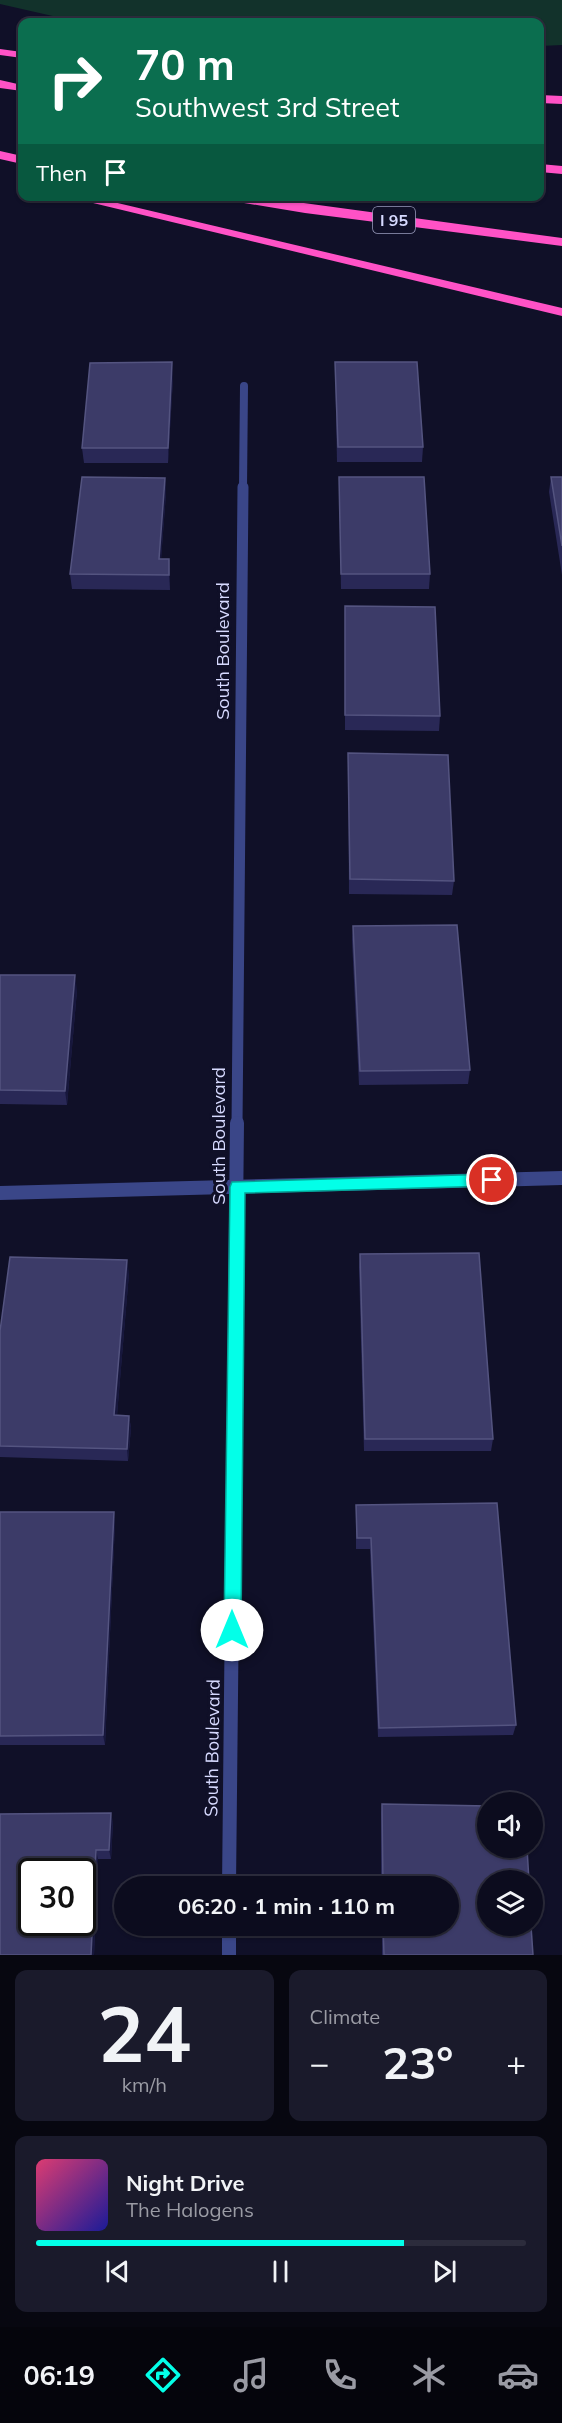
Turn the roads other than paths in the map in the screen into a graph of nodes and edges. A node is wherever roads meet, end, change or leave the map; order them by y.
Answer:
1 (0, 52) edge
2 (18, 54) edge
3 (0, 84) edge
4 (18, 87) edge
5 (544, 99) edge
6 (562, 100) edge
7 (0, 155) edge
8 (18, 160) edge
9 (544, 168) edge
10 (562, 170) edge
11 (91, 201) edge
12 (256, 201) edge
13 (562, 242) edge
14 (562, 312) edge
15 (244, 386) dead end
16 (562, 1178) edge
17 (238, 1187) junction
18 (0, 1193) edge
19 (230, 1876) edge
20 (229, 1936) edge
21 (229, 1955) edge

1 - 2 highway
3 - 4 highway
5 - 6 highway
7 - 8 highway
9 - 10 highway
11 - 14 highway
12 - 13 highway, I 95
15 - 17 street, South Boulevard
16 - 17 street
17 - 18 street
17 - 19 street, South Boulevard
20 - 21 street

